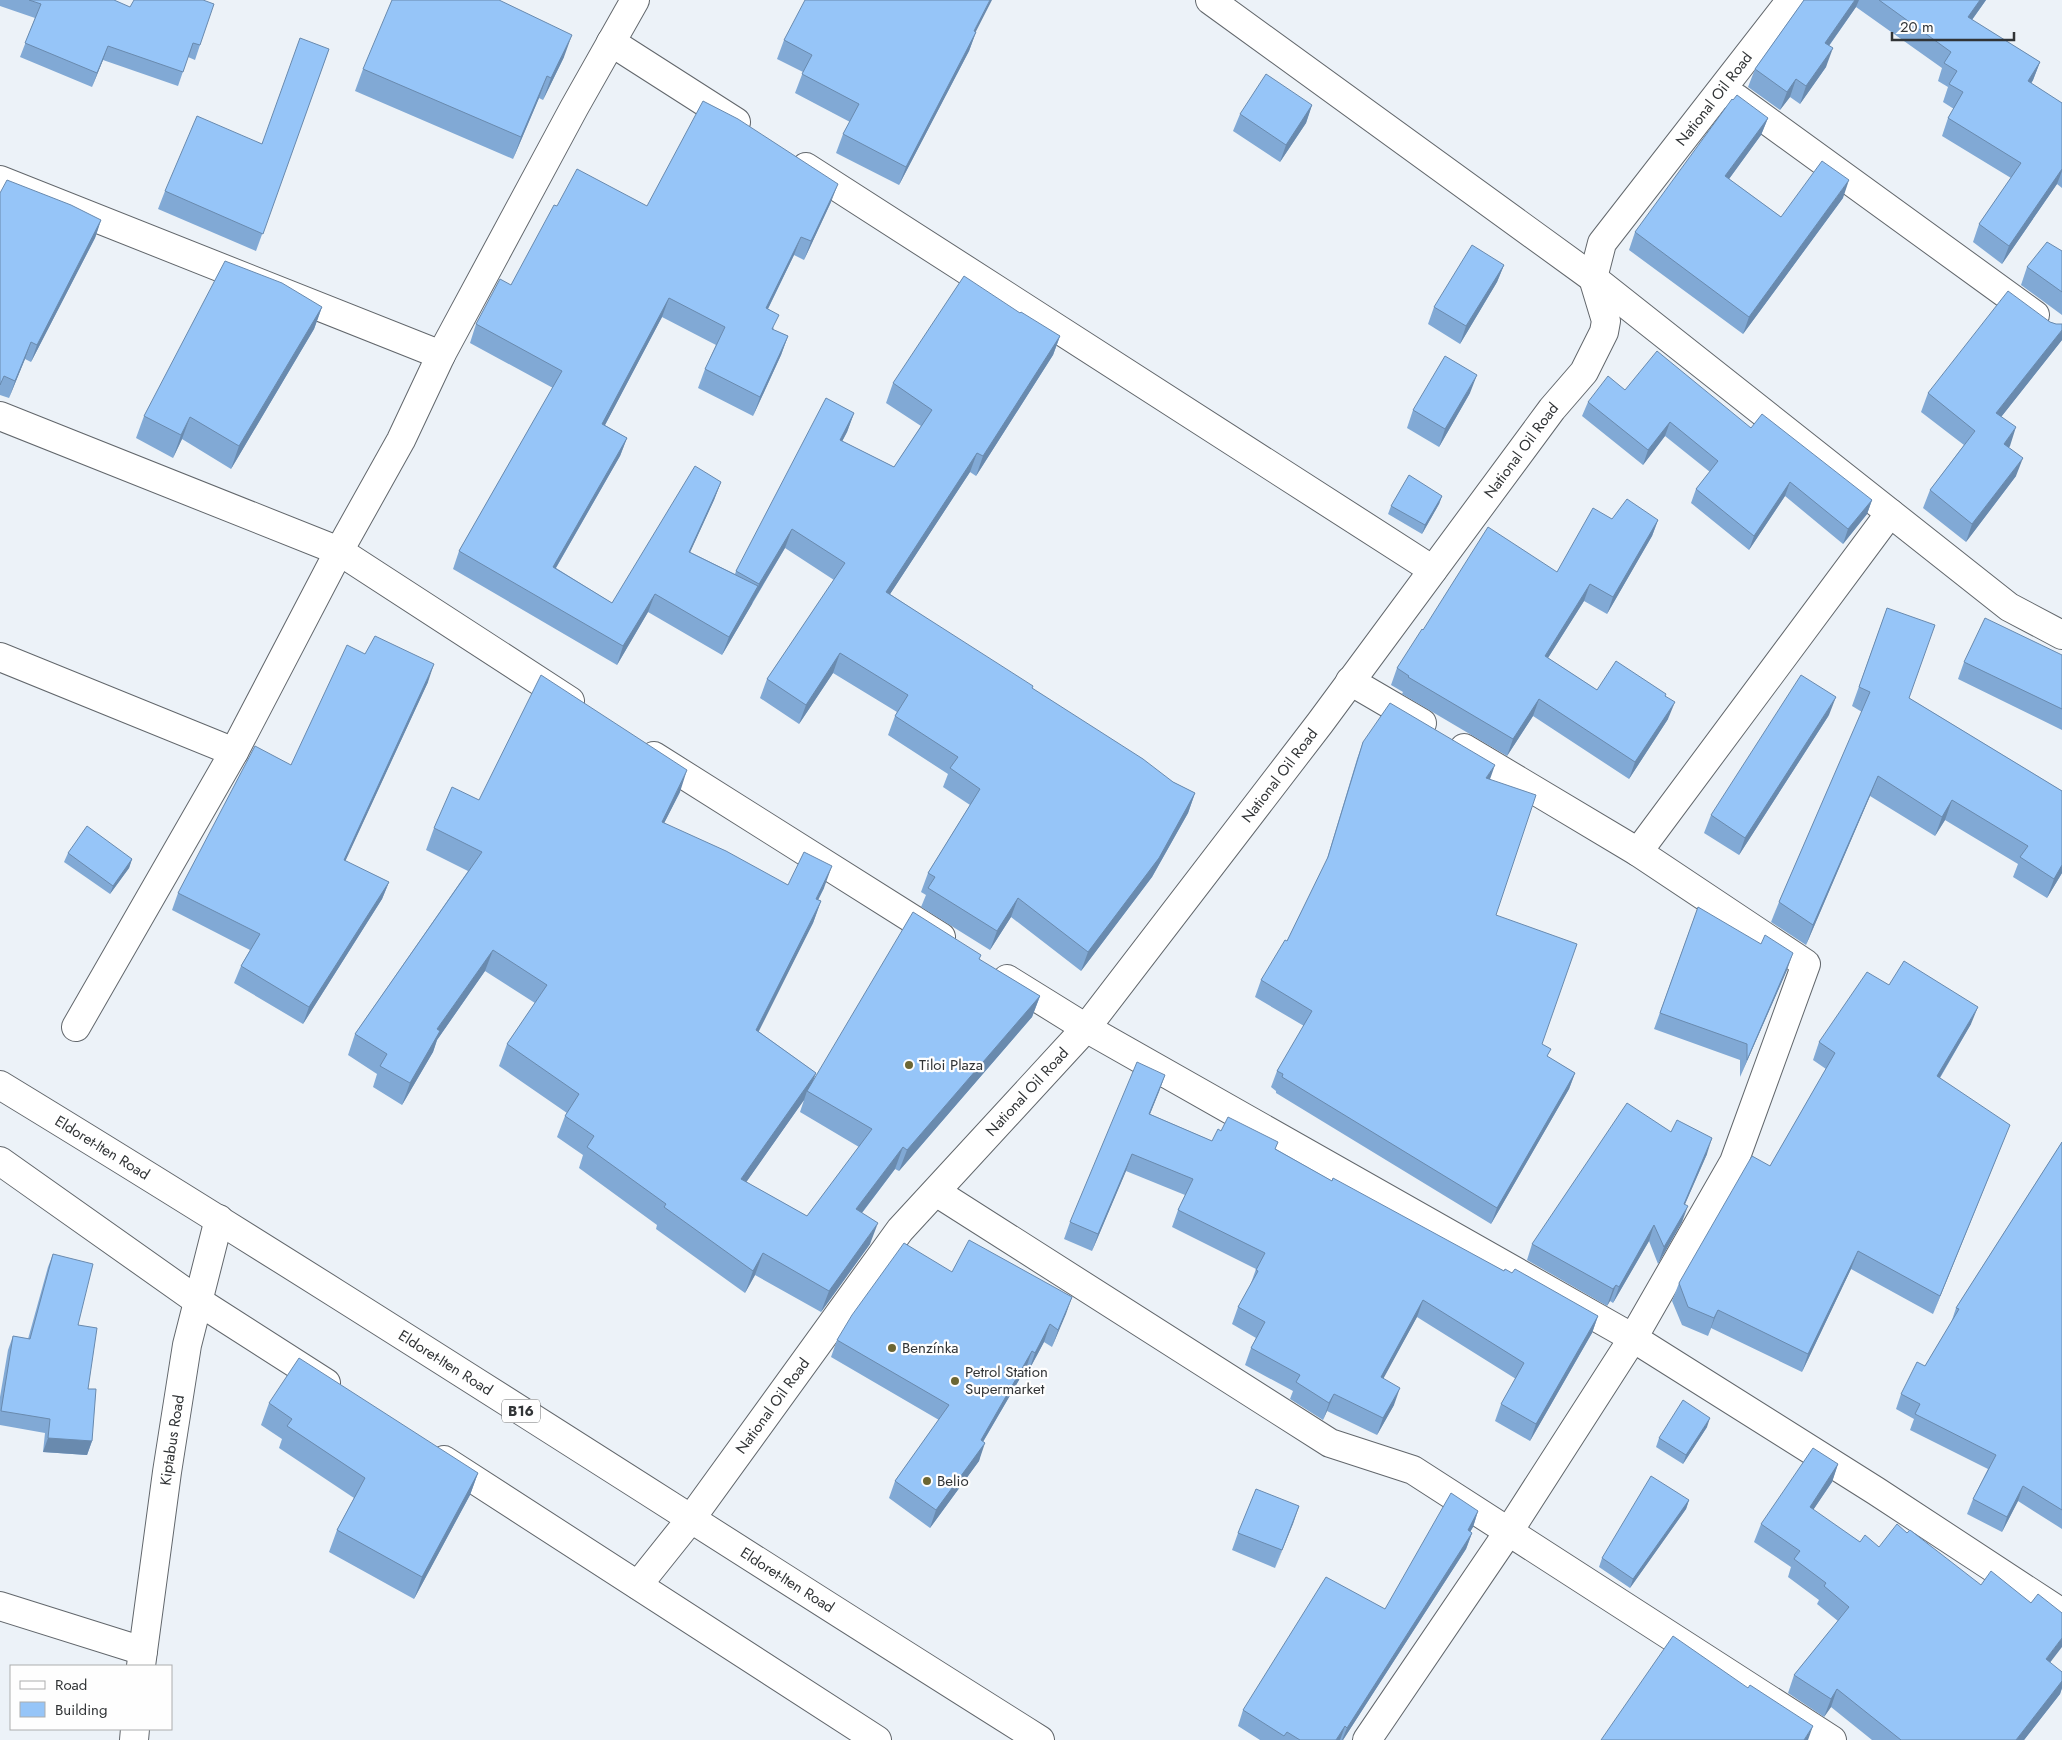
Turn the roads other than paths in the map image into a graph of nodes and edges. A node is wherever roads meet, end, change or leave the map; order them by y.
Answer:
1 (635, 0) edge
2 (1210, 0) edge
3 (1791, 0) edge
4 (611, 42) junction
5 (1723, 88) junction
6 (754, 133) edge
7 (787, 155) edge
8 (0, 180) edge
9 (1593, 278) junction
10 (2052, 327) edge
11 (441, 355) junction
12 (0, 416) edge
13 (1890, 513) junction
14 (339, 552) junction
15 (1433, 570) junction
16 (2062, 635) edge
17 (0, 658) edge
18 (1350, 681) junction
19 (588, 713) edge
20 (630, 740) edge
21 (234, 752) junction
22 (1638, 852) junction
23 (961, 950) edge
24 (986, 966) edge
25 (76, 1027) dead end
26 (1086, 1028) junction
27 (0, 1085) edge
28 (0, 1161) edge
29 (936, 1192) junction
30 (219, 1219) junction
31 (198, 1301) junction
32 (1633, 1338) junction
33 (348, 1398) edge
34 (422, 1446) edge
35 (690, 1520) junction
36 (1509, 1531) junction
37 (638, 1586) junction
38 (0, 1606) edge
39 (2062, 1613) edge
40 (142, 1659) edge
41 (877, 1740) edge
42 (1040, 1740) edge
43 (1367, 1740) edge
44 (1832, 1740) edge

1 - 4 street
2 - 9 street
3 - 5 street, National Oil Road
4 - 6 street
4 - 11 street
5 - 9 street, National Oil Road
5 - 10 street
7 - 15 street
8 - 11 street
9 - 13 street
9 - 15 street, National Oil Road
11 - 14 street
12 - 14 street
13 - 16 street
13 - 22 street
14 - 19 street
14 - 21 street
15 - 18 street, National Oil Road
17 - 21 street
18 - 22 street
18 - 26 street, National Oil Road
20 - 23 street
21 - 25 street
22 - 32 street
24 - 26 street
26 - 29 street, National Oil Road
26 - 32 street
27 - 30 street, Eldoret-Iten Road / B16
28 - 31 street
29 - 35 street, National Oil Road
29 - 36 street
30 - 31 street, Kiptabus Road
30 - 35 street, Eldoret-Iten Road / B16
31 - 33 street
31 - 40 street, Kiptabus Road
32 - 36 street
32 - 39 street
34 - 37 street
35 - 37 street, National Oil Road
35 - 42 street, Eldoret-Iten Road / B16
36 - 43 street
36 - 44 street
37 - 41 street
38 - 40 street

